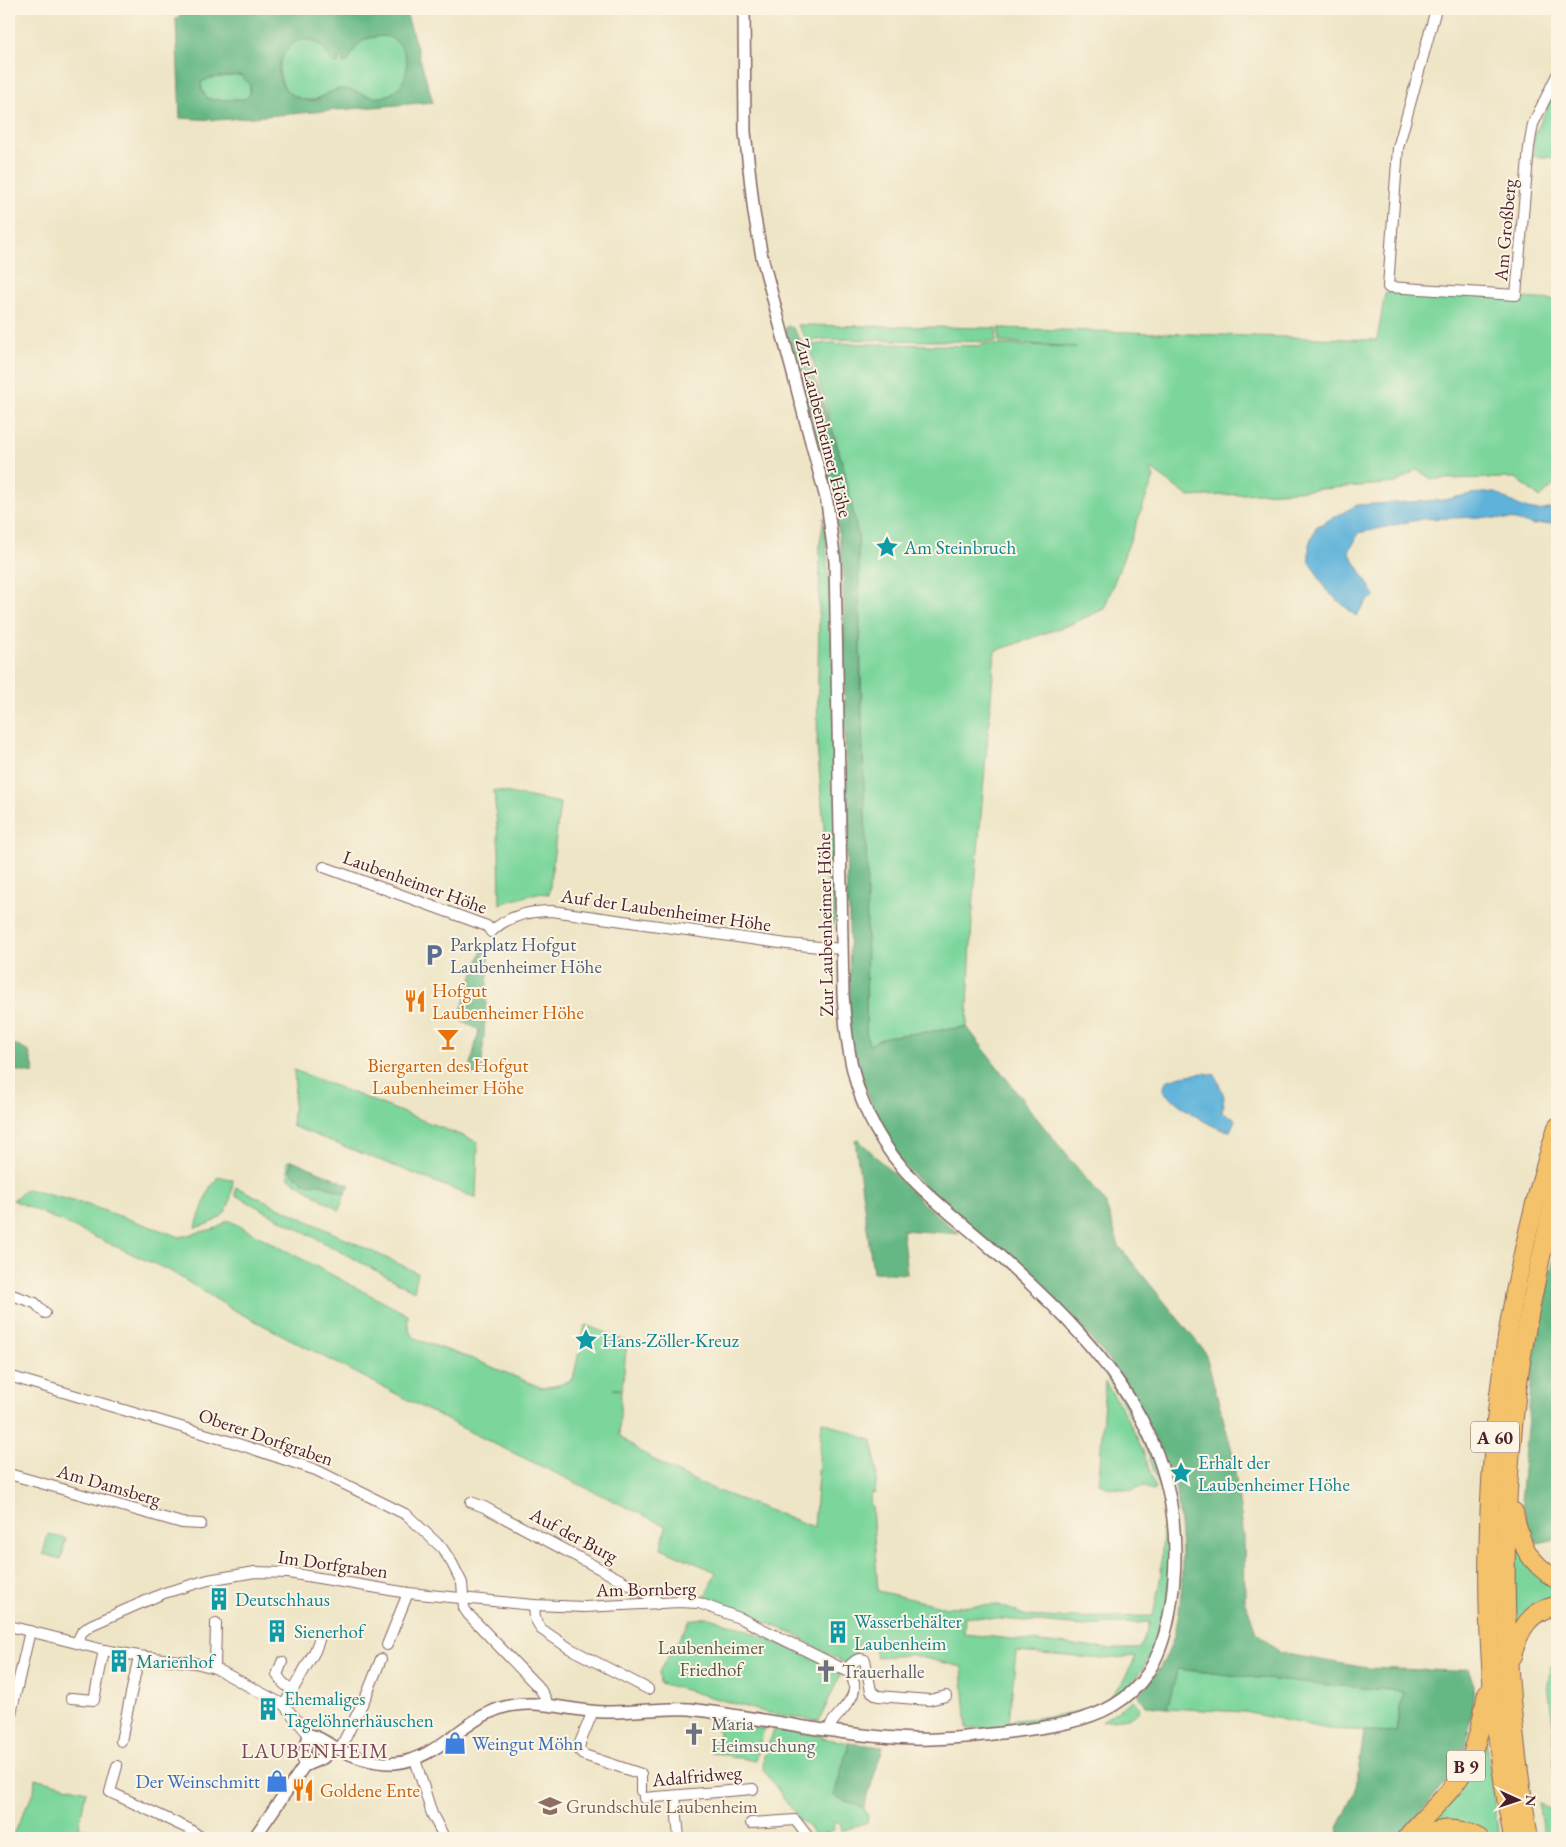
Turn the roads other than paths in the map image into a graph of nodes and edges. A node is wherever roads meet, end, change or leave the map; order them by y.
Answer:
1 (744, 9) edge
2 (1436, 9) edge
3 (1557, 75) edge
4 (324, 867) dead end
5 (491, 932) joint
6 (842, 949) junction
7 (1556, 1129) edge
8 (1557, 1187) edge
9 (9, 1294) edge
10 (45, 1313) dead end
11 (9, 1376) edge
12 (9, 1474) edge
13 (1509, 1484) junction
14 (471, 1502) dead end
15 (201, 1524) dead end
16 (1557, 1580) edge
17 (408, 1593) junction
18 (463, 1599) junction
19 (658, 1604) junction
20 (534, 1605) junction
21 (1557, 1606) edge
22 (216, 1622) dead end
23 (9, 1626) edge
24 (30, 1631) junction
25 (319, 1640) dead end
26 (77, 1642) junction
27 (387, 1645) dead end
28 (104, 1650) junction
29 (139, 1656) junction
30 (381, 1659) dead end
31 (282, 1662) dead end
32 (1509, 1666) junction
33 (215, 1668) junction
34 (846, 1669) junction
35 (1491, 1676) junction
36 (648, 1689) dead end
37 (293, 1692) junction
38 (946, 1696) dead end
39 (71, 1698) dead end
40 (546, 1704) junction
41 (284, 1705) junction
42 (593, 1711) junction
43 (9, 1722) edge
44 (829, 1730) junction
45 (309, 1735) junction
46 (121, 1741) dead end
47 (338, 1748) junction
48 (415, 1759) junction
49 (116, 1766) dead end
50 (304, 1766) junction
51 (753, 1789) dead end
52 (675, 1796) junction
53 (751, 1823) dead end
54 (442, 1833) dead end
55 (202, 1838) edge
56 (254, 1838) edge
57 (679, 1838) edge
58 (809, 1838) edge
59 (1406, 1838) edge
60 (1422, 1838) edge
61 (1479, 1838) edge
62 (1513, 1838) edge
63 (1529, 1838) edge

1 - 6 street, Zur Laubenheimer Höhe
2 - 3 street, Am Großberg
4 - 5 street, Laubenheimer Höhe
5 - 6 street, Auf der Laubenheimer Höhe
6 - 44 street, Zur Laubenheimer Höhe
7 - 35 highway, A 60
8 - 13 highway, A 60
9 - 10 street
11 - 18 street, Oberer Dorfgraben
12 - 15 street, Am Damsberg
13 - 16 highway, A 60
13 - 32 highway, A 60
14 - 19 street, Auf der Burg
17 - 18 street, Im Dorfgraben
17 - 26 street, Im Dorfgraben
17 - 27 street
18 - 20 street, Am Bornberg
18 - 40 street
19 - 20 street, Am Bornberg
19 - 34 street, Am Bornberg
20 - 36 street
21 - 32 highway
22 - 33 street
23 - 24 street
24 - 26 street
24 - 43 street
25 - 37 street
26 - 28 street
28 - 29 street
28 - 39 street
29 - 33 street
29 - 46 street
30 - 47 street
31 - 37 street
32 - 63 highway, A 60
33 - 41 street
34 - 38 street
34 - 44 street
35 - 59 highway, B 9
35 - 62 highway, A 60
37 - 41 street
40 - 42 street, Zur Laubenheimer Höhe
40 - 48 street, Zur Laubenheimer Höhe
41 - 45 street
42 - 44 street, Zur Laubenheimer Höhe
42 - 52 street, Adalfridweg
45 - 47 street, Zur Laubenheimer Höhe
45 - 50 street
47 - 48 street, Zur Laubenheimer Höhe
47 - 50 street
48 - 54 street
49 - 55 street
50 - 56 street
51 - 52 street, Adalfridweg
52 - 57 street
53 - 58 street
60 - 61 highway

